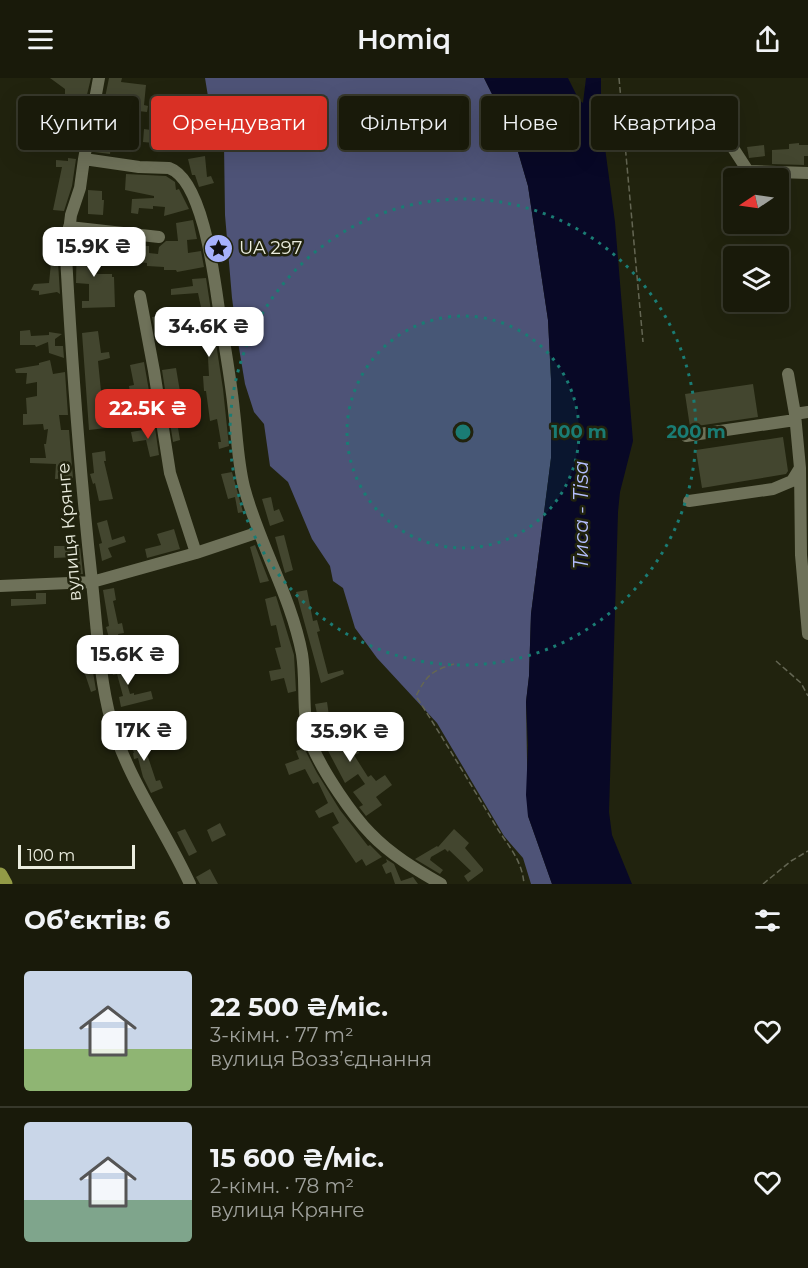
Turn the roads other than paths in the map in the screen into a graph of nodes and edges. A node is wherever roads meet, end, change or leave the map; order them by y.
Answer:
1 (99, 78) edge
2 (734, 150) edge
3 (84, 159) junction
4 (808, 173) edge
5 (69, 227) junction
6 (159, 237) dead end
7 (140, 296) dead end
8 (788, 374) dead end
9 (808, 412) edge
10 (795, 417) junction
11 (686, 436) dead end
12 (801, 468) junction
13 (689, 501) dead end
14 (259, 532) junction
15 (196, 553) junction
16 (92, 582) junction
17 (0, 586) edge
18 (808, 634) edge
19 (0, 875) edge
20 (5, 884) edge
21 (190, 884) edge
22 (441, 884) edge

1 - 3 street, вулиця Крянге
2 - 4 street
3 - 5 street, вулиця Крянге
3 - 14 street
5 - 6 street
5 - 16 street, вулиця Крянге
7 - 15 street
8 - 10 street
9 - 10 street
10 - 11 street
10 - 12 street
12 - 13 street
12 - 18 street
14 - 15 street
14 - 22 street
15 - 16 street
16 - 17 street
16 - 21 street, вулиця Крянге
19 - 20 main road

